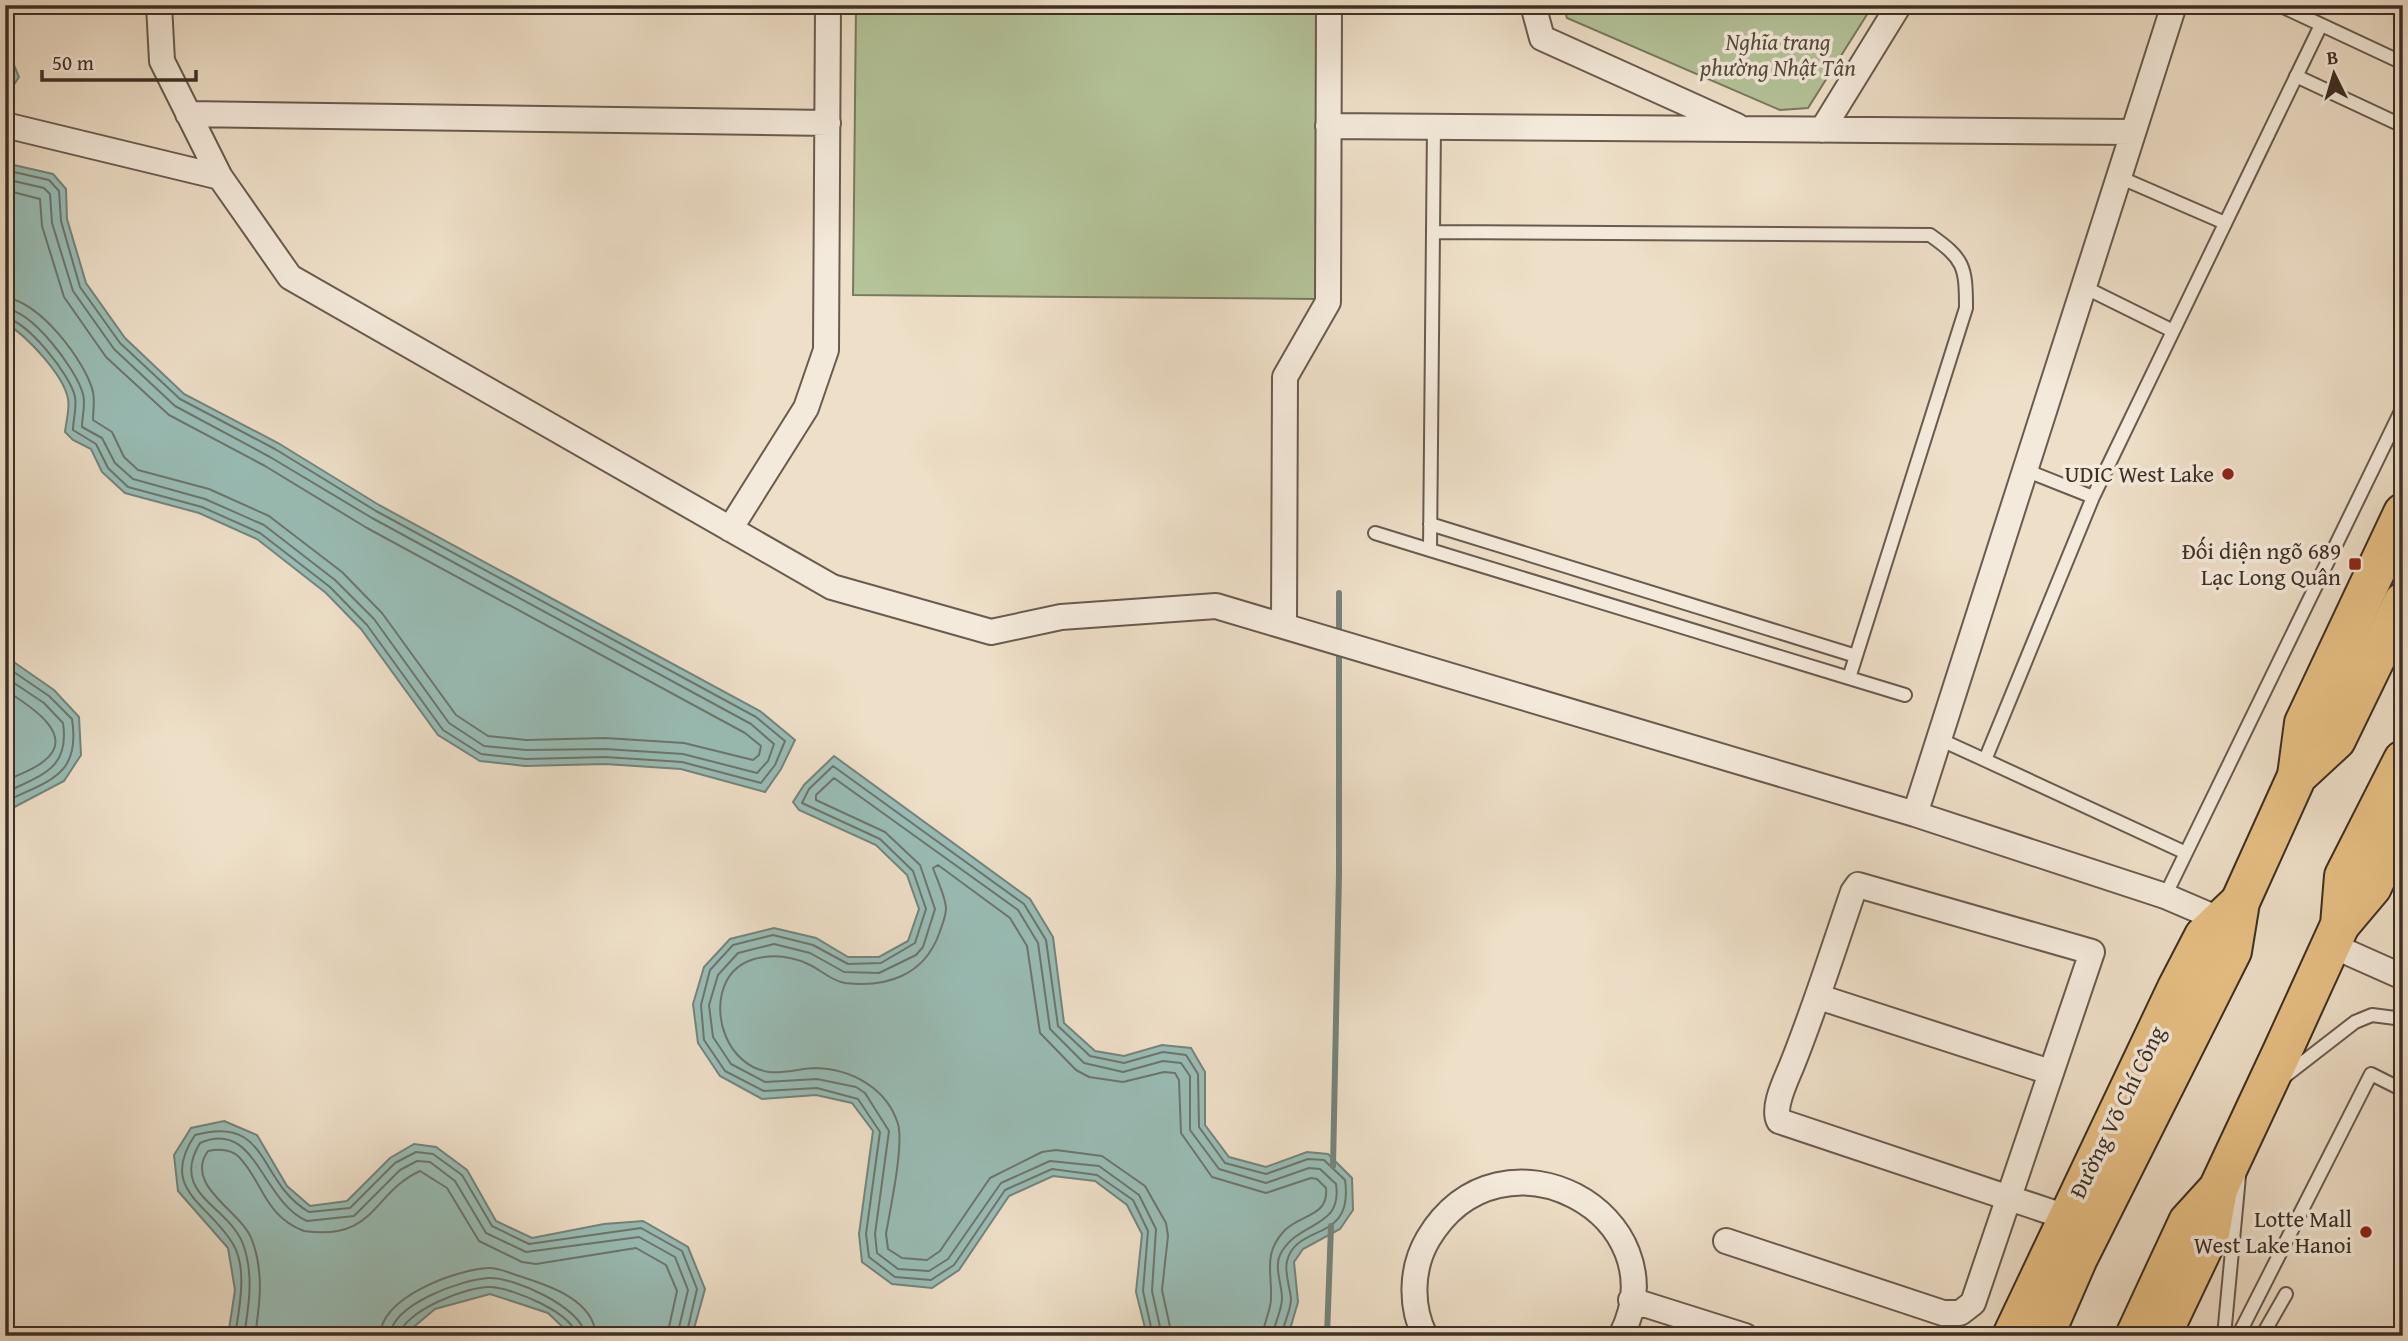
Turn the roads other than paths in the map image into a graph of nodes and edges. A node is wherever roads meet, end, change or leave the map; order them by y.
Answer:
1 (159, 5) edge
2 (828, 5) edge
3 (1329, 5) edge
4 (1533, 5) edge
5 (1899, 5) edge
6 (2174, 5) edge
7 (2279, 5) edge
8 (2321, 25) junction
9 (2403, 63) edge
10 (2296, 76) junction
11 (188, 114) junction
12 (828, 123) junction
13 (5, 125) edge
14 (1328, 125) junction
15 (1434, 125) junction
16 (2403, 125) edge
17 (1746, 130) junction
18 (1822, 130) junction
19 (2133, 132) junction
20 (220, 177) junction
21 (2119, 177) junction
22 (2225, 223) junction
23 (1434, 232) junction
24 (2084, 287) junction
25 (2173, 331) junction
26 (2403, 407) edge
27 (2025, 470) junction
28 (2093, 497) junction
29 (2403, 513) edge
30 (1430, 524) junction
31 (730, 529) junction
32 (1375, 533) dead end
33 (1430, 550) junction
34 (1636, 588) junction
35 (2403, 602) edge
36 (1629, 611) junction
37 (1284, 625) junction
38 (1856, 656) junction
39 (1849, 678) junction
40 (1905, 695) dead end
41 (1939, 739) junction
42 (1985, 760) junction
43 (2403, 760) edge
44 (2297, 776) junction
45 (1915, 814) junction
46 (2403, 820) edge
47 (2186, 853) junction
48 (2165, 896) junction
49 (2231, 911) junction
50 (2335, 935) junction
51 (2403, 977) edge
52 (1819, 997) junction
53 (2403, 1019) edge
54 (2050, 1072) junction
55 (2403, 1090) edge
56 (2262, 1094) junction
57 (2243, 1133) junction
58 (2218, 1189) junction
59 (2008, 1196) junction
60 (2066, 1217) junction
61 (1726, 1241) dead end
62 (2286, 1294) dead end
63 (1631, 1300) junction
64 (1425, 1336) edge
65 (1621, 1336) edge
66 (1745, 1336) edge
67 (2012, 1336) edge
68 (2044, 1336) edge
69 (2135, 1336) edge
70 (2161, 1336) edge
71 (2224, 1336) edge
72 (2238, 1336) edge
73 (2262, 1336) edge

1 - 11 street
2 - 12 street
3 - 14 street
4 - 17 street
5 - 18 street
6 - 19 street
7 - 8 lane
8 - 9 lane
8 - 10 lane
10 - 16 lane
10 - 22 lane
11 - 12 street
11 - 20 street
12 - 31 street
13 - 20 street
14 - 15 street
14 - 37 street
15 - 17 street
15 - 23 lane
17 - 18 street
18 - 19 street
19 - 21 street
20 - 31 street
21 - 22 lane
21 - 24 street
22 - 25 lane
23 - 30 lane
23 - 38 lane
24 - 25 lane
24 - 27 street
25 - 28 lane
26 - 47 lane
27 - 28 lane
27 - 41 street
28 - 42 lane
29 - 44 main road, Đường Võ Chí Công
30 - 33 lane
30 - 34 lane
31 - 37 street
32 - 33 lane
33 - 36 lane
34 - 36 lane
34 - 38 lane
35 - 44 main road, Đường Võ Chí Công
36 - 39 lane
37 - 45 street
38 - 39 lane
39 - 40 lane
41 - 42 lane
41 - 45 street
42 - 47 lane
43 - 50 main road
44 - 49 main road, Đường Võ Chí Công
45 - 48 street
46 - 50 main road
47 - 48 lane
48 - 49 street
49 - 60 main road, Đường Võ Chí Công
49 - 68 main road, Đường Võ Chí Công
50 - 51 street
50 - 56 main road
52 - 54 street
52 - 54 street
52 - 59 street
53 - 56 lane
54 - 59 street
55 - 72 lane
56 - 57 main road
57 - 58 main road
57 - 71 lane
58 - 69 main road
58 - 70 main road
59 - 60 street
59 - 61 street
60 - 67 main road, Đường Võ Chí Công
62 - 73 lane
63 - 64 street
63 - 65 street
63 - 66 street

